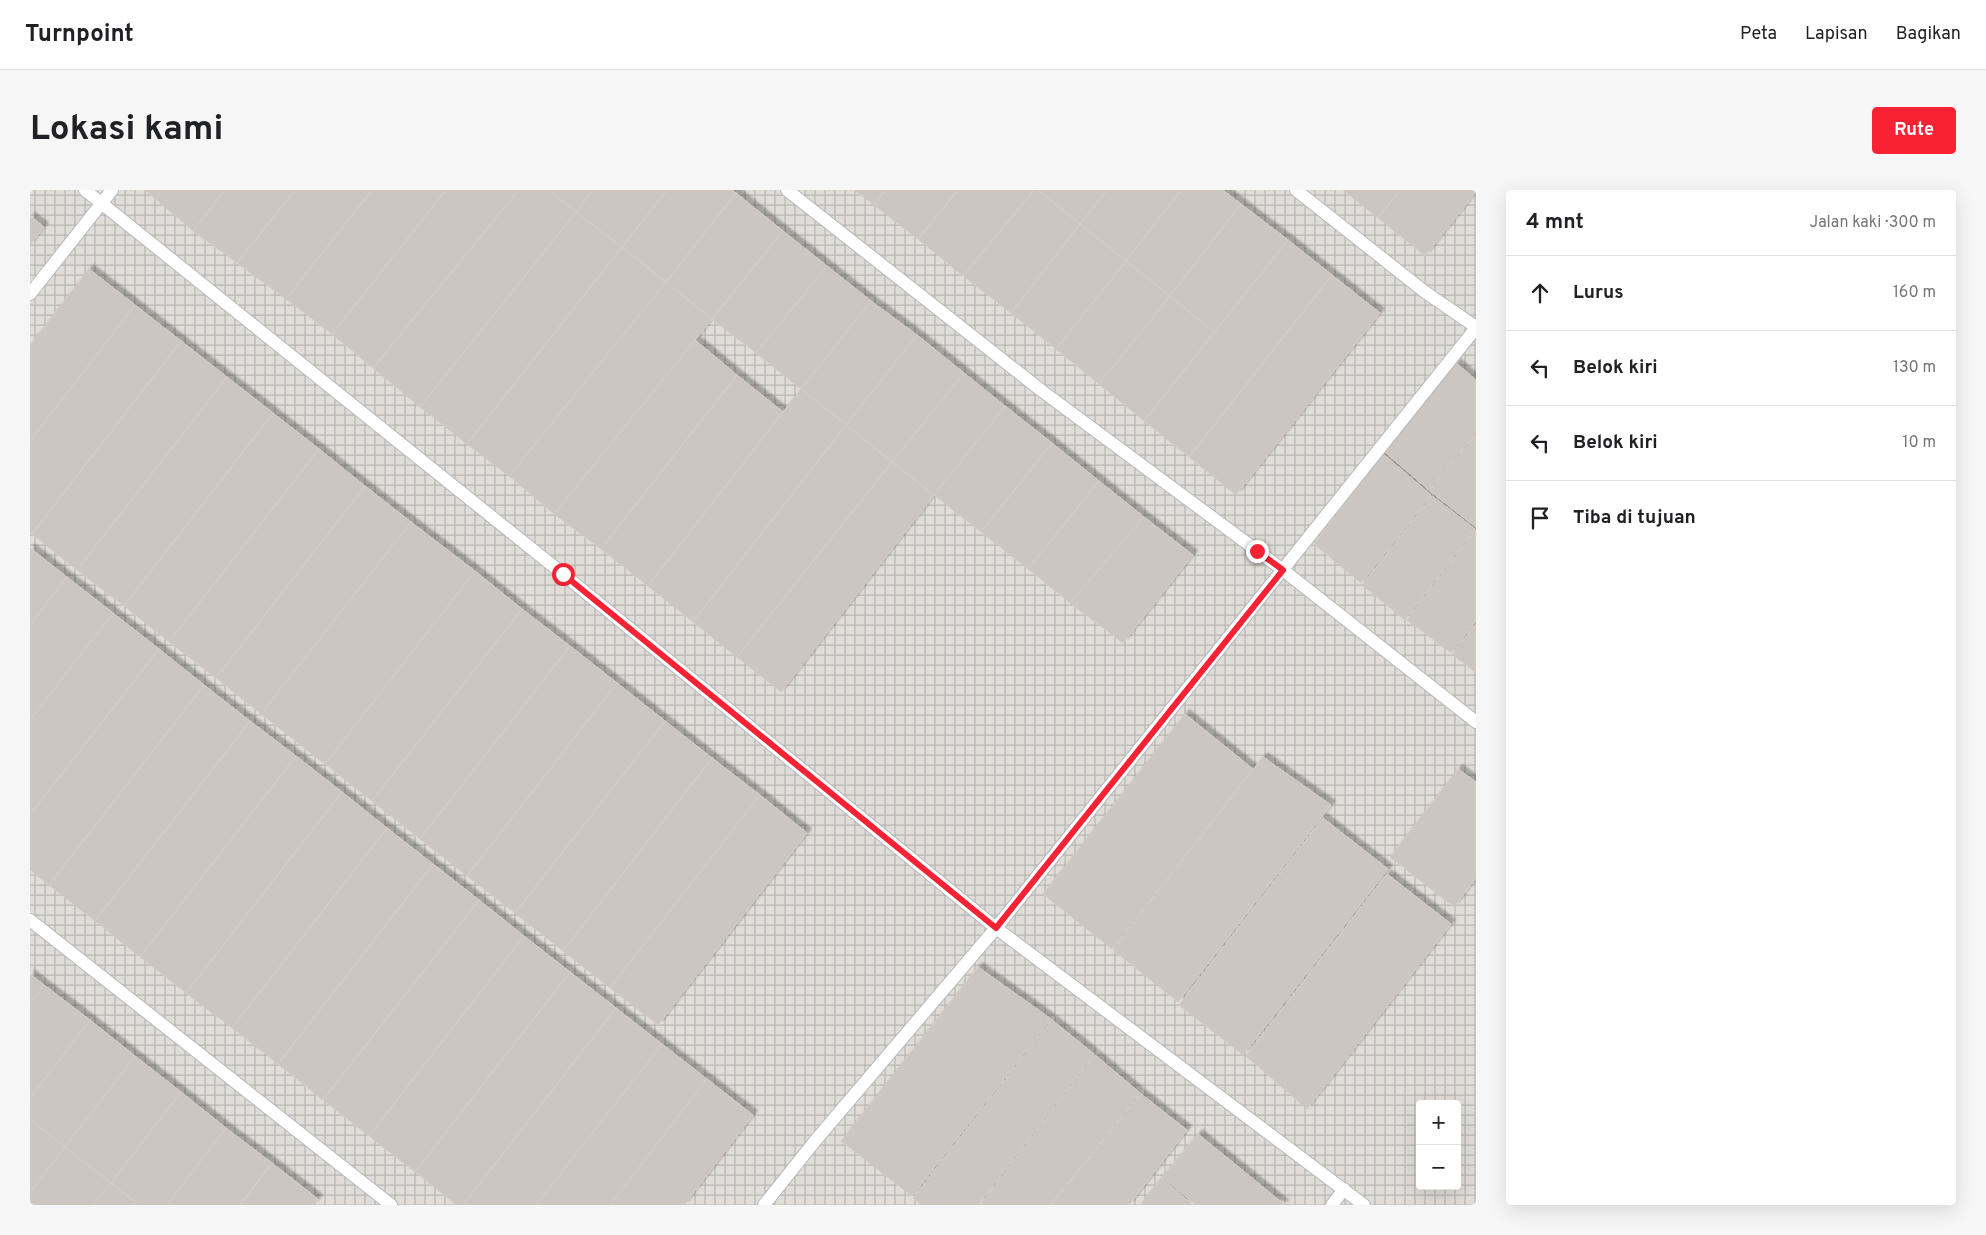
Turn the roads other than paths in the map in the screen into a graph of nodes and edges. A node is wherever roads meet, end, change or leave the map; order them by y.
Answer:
1 (85, 190) edge
2 (112, 190) edge
3 (786, 190) edge
4 (1296, 190) edge
5 (102, 203) junction
6 (30, 294) edge
7 (1476, 328) edge
8 (1283, 570) junction
9 (1476, 722) edge
10 (30, 920) edge
11 (996, 928) junction
12 (1344, 1189) junction
13 (391, 1205) edge
14 (764, 1205) edge
15 (1332, 1205) edge
16 (1364, 1205) edge

1 - 5 lane
2 - 5 lane
3 - 8 lane
4 - 7 lane
5 - 6 lane
5 - 11 lane
7 - 8 lane
8 - 9 lane
8 - 11 lane
10 - 13 lane
11 - 12 lane
11 - 14 lane
12 - 15 lane
12 - 16 lane

